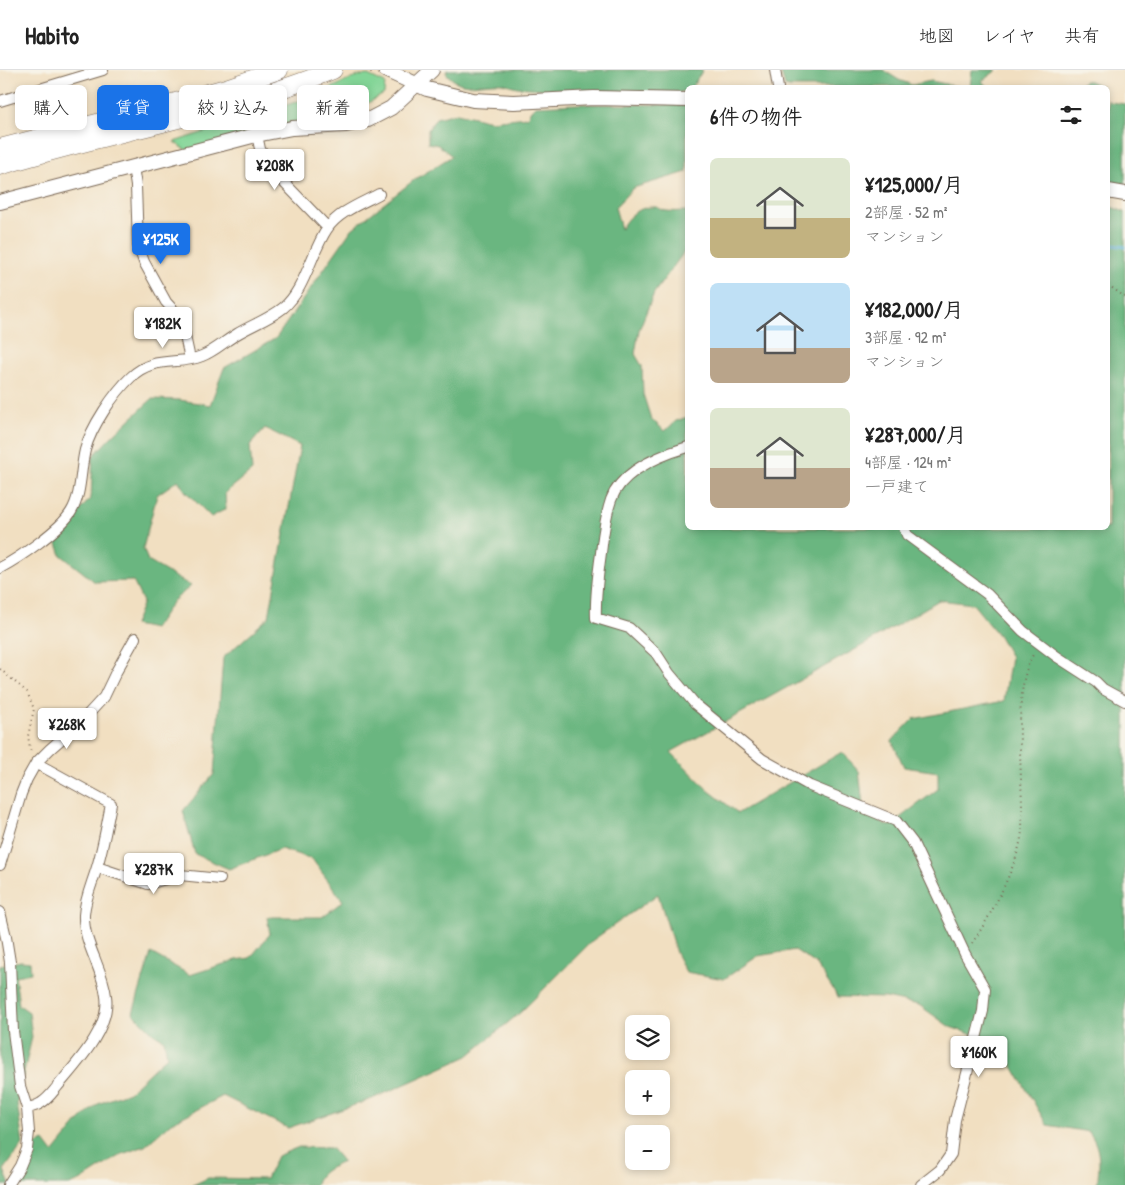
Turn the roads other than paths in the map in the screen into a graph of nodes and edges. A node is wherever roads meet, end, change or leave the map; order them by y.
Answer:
1 (104, 70) edge
2 (279, 70) edge
3 (333, 70) edge
4 (385, 70) edge
5 (432, 70) edge
6 (775, 70) edge
7 (416, 85) junction
8 (778, 85) edge
9 (685, 100) edge
10 (0, 101) edge
11 (257, 135) junction
12 (0, 148) edge
13 (0, 166) edge
14 (132, 167) junction
15 (1110, 191) edge
16 (379, 194) dead end
17 (1125, 194) edge
18 (0, 202) edge
19 (328, 228) junction
20 (190, 359) junction
21 (685, 448) edge
22 (905, 530) edge
23 (0, 568) edge
24 (135, 638) dead end
25 (1125, 701) edge
26 (36, 763) junction
27 (0, 865) edge
28 (97, 867) junction
29 (220, 879) dead end
30 (0, 912) edge
31 (27, 1108) junction
32 (8, 1185) edge
33 (921, 1185) edge

1 - 10 street
2 - 12 highway
3 - 13 highway
4 - 7 street
5 - 7 street
6 - 8 street
7 - 9 street
7 - 11 street
11 - 14 street
11 - 19 street
14 - 18 street
14 - 20 street
15 - 17 street
16 - 19 street
19 - 20 street
20 - 23 street
21 - 33 street
22 - 25 street
24 - 26 street
26 - 27 street
26 - 28 street
28 - 29 street
28 - 31 street
30 - 31 street
31 - 32 street

